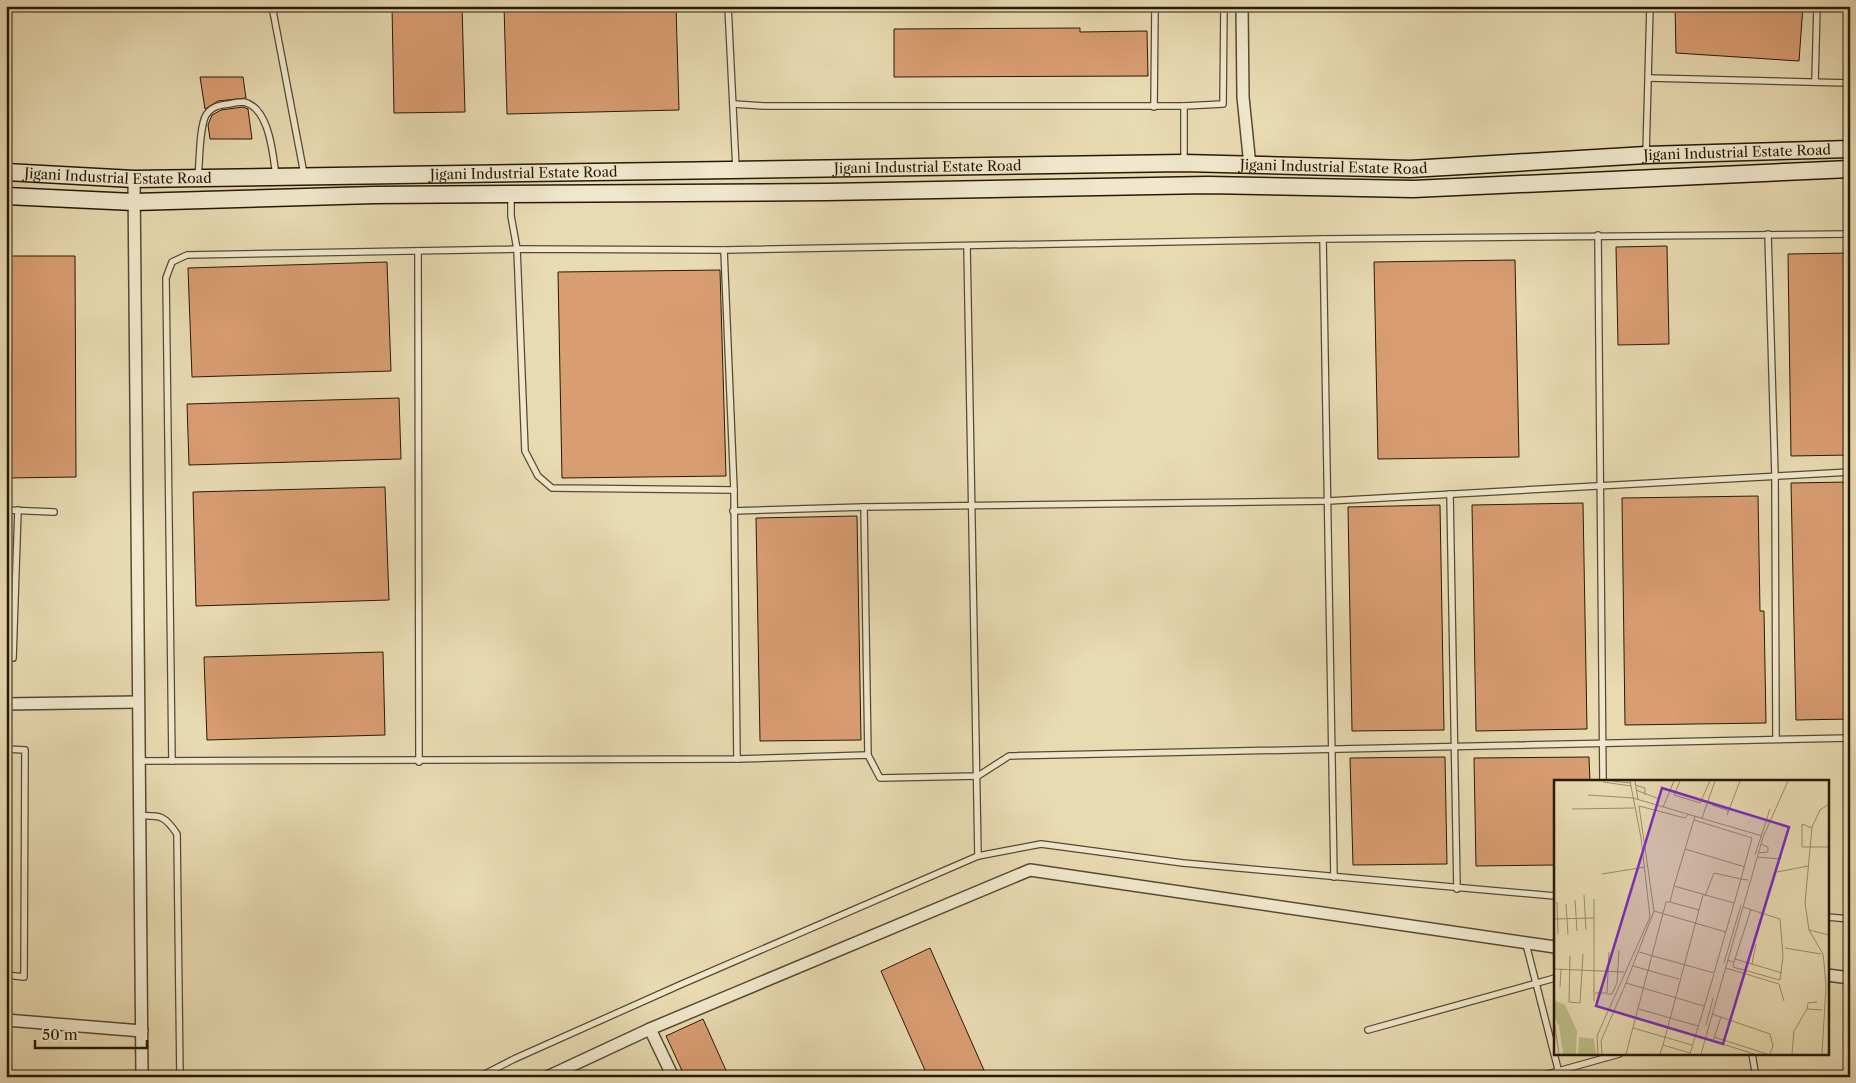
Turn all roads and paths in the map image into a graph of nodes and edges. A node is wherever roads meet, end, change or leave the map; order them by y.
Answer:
1 (272, 6) edge
2 (728, 6) edge
3 (1156, 6) edge
4 (1224, 6) edge
5 (1242, 6) edge
6 (1650, 6) edge
7 (1817, 6) edge
8 (1850, 29) edge
9 (1649, 78) junction
10 (1814, 82) junction
11 (1849, 83) edge
12 (734, 104) junction
13 (1184, 106) junction
14 (1154, 107) junction
15 (1850, 149) edge
16 (1646, 156) junction
17 (1184, 163) junction
18 (1250, 166) junction
19 (1850, 169) edge
20 (6, 172) edge
21 (736, 172) junction
22 (276, 176) junction
23 (304, 176) junction
24 (198, 178) junction
25 (134, 179) junction
26 (511, 194) junction
27 (6, 196) edge
28 (134, 202) junction
29 (1768, 234) junction
30 (1850, 234) edge
31 (1598, 235) junction
32 (1322, 239) junction
33 (966, 246) junction
34 (517, 249) junction
35 (724, 250) junction
36 (418, 251) junction
37 (1850, 472) edge
38 (1775, 476) junction
39 (1600, 487) junction
40 (734, 490) junction
41 (1450, 494) junction
42 (1328, 501) junction
43 (970, 505) junction
44 (864, 506) junction
45 (6, 510) edge
46 (18, 510) junction
47 (733, 511) junction
48 (54, 512) dead end
49 (14, 658) dead end
50 (138, 702) junction
51 (6, 704) edge
52 (1850, 738) edge
53 (1776, 739) junction
54 (1602, 745) junction
55 (1453, 746) junction
56 (6, 748) edge
57 (1333, 748) junction
58 (868, 755) junction
59 (737, 759) junction
60 (139, 761) junction
61 (172, 761) junction
62 (419, 762) junction
63 (978, 776) junction
64 (1603, 780) edge
65 (139, 816) junction
66 (978, 856) junction
67 (1334, 877) junction
68 (1456, 889) junction
69 (1554, 896) edge
70 (1828, 917) edge
71 (1850, 919) edge
72 (1526, 944) junction
73 (1554, 947) edge
74 (6, 975) edge
75 (1828, 975) edge
76 (1554, 978) edge
77 (1850, 978) edge
78 (1536, 983) junction
79 (6, 1020) edge
80 (650, 1030) junction
81 (1368, 1030) dead end
82 (142, 1031) junction
83 (1554, 1054) edge
84 (1554, 1056) edge
85 (1613, 1056) edge
86 (1752, 1056) edge
87 (1559, 1074) edge
88 (142, 1077) edge
89 (180, 1077) edge
90 (479, 1077) edge
91 (547, 1077) edge
92 (673, 1077) edge
93 (1537, 1077) edge
94 (1756, 1077) edge

1 - 23 lane
2 - 12 lane
3 - 14 lane
4 - 13 lane
5 - 18 street
6 - 9 lane
7 - 10 lane
8 - 11 lane
9 - 10 lane
9 - 16 lane
10 - 11 lane
12 - 14 lane
12 - 21 lane
13 - 14 lane
13 - 17 lane
15 - 16 main road, Jigani Industrial Estate Road
16 - 18 main road, Jigani Industrial Estate Road
17 - 18 main road, Jigani Industrial Estate Road
17 - 21 main road, Jigani Industrial Estate Road
19 - 26 main road, Jigani Industrial Estate Road
20 - 25 main road, Jigani Industrial Estate Road
21 - 23 main road, Jigani Industrial Estate Road
22 - 23 main road, Jigani Industrial Estate Road
22 - 24 main road, Jigani Industrial Estate Road
22 - 24 lane
24 - 25 main road, Jigani Industrial Estate Road
25 - 28 street
26 - 28 main road, Jigani Industrial Estate Road
26 - 34 lane
27 - 28 main road, Jigani Industrial Estate Road
28 - 50 street
29 - 30 lane
29 - 31 lane
29 - 38 lane
31 - 32 lane
31 - 39 lane
32 - 33 lane
32 - 42 lane
33 - 35 lane
33 - 43 lane
34 - 35 lane
34 - 36 lane
34 - 40 lane
35 - 40 lane
36 - 61 lane
36 - 62 lane
37 - 38 lane
38 - 39 lane
38 - 53 lane
39 - 41 lane
39 - 54 lane
40 - 47 lane
41 - 42 lane
41 - 55 lane
42 - 43 lane
42 - 57 lane
43 - 44 lane
43 - 63 lane
44 - 47 lane
44 - 58 lane
45 - 46 lane
46 - 48 lane
46 - 49 lane
47 - 59 lane
50 - 51 street
50 - 60 street
52 - 53 lane
53 - 54 lane
54 - 55 lane
54 - 64 lane
55 - 57 lane
55 - 68 lane
56 - 74 lane
57 - 63 lane
57 - 67 lane
58 - 59 lane
58 - 63 lane
59 - 62 lane
60 - 61 lane
60 - 65 street
61 - 62 lane
63 - 66 lane
65 - 82 street
65 - 89 lane
66 - 67 lane
66 - 90 lane
67 - 68 lane
68 - 69 lane
70 - 71 lane
72 - 73 street
72 - 78 lane
72 - 80 street
75 - 77 street
76 - 78 lane
78 - 81 lane
78 - 83 lane
79 - 82 street
80 - 91 street
80 - 92 street
82 - 88 street
84 - 87 lane
85 - 87 lane
86 - 94 lane
87 - 93 lane

